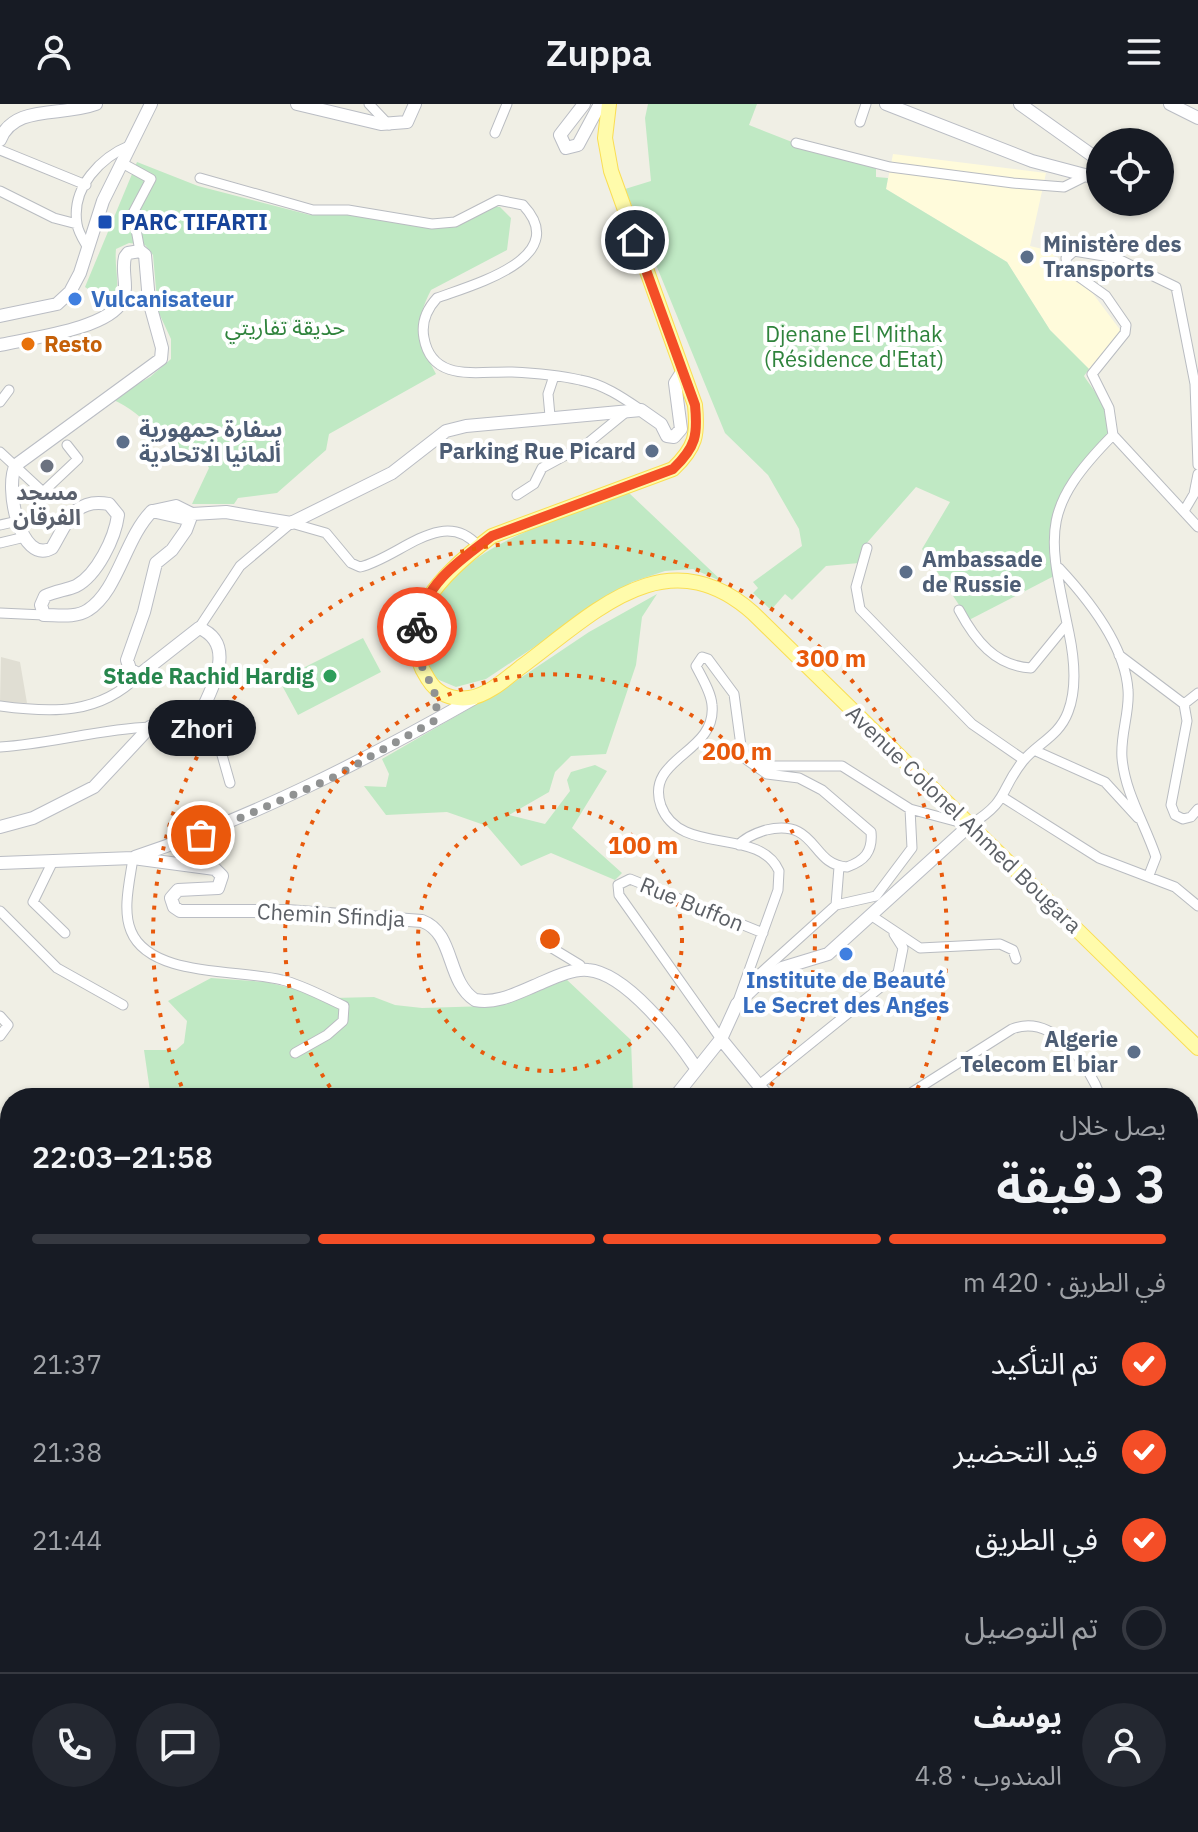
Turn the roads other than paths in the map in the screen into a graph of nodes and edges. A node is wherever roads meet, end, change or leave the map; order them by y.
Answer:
1 (151, 104) edge
2 (297, 104) edge
3 (369, 104) edge
4 (415, 104) edge
5 (507, 104) edge
6 (584, 104) edge
7 (600, 104) edge
8 (609, 104) edge
9 (866, 104) edge
10 (886, 104) edge
11 (1020, 104) edge
12 (1170, 104) edge
13 (98, 107) edge
14 (1198, 118) edge
15 (860, 122) dead end
16 (389, 125) junction
17 (495, 133) dead end
18 (0, 140) edge
19 (796, 143) dead end
20 (131, 145) junction
21 (0, 150) edge
22 (1086, 151) edge
23 (122, 163) junction
24 (1084, 177) joint
25 (200, 178) dead end
26 (86, 185) junction
27 (0, 191) edge
28 (77, 224) junction
29 (88, 248) junction
30 (140, 251) junction
31 (0, 316) edge
32 (0, 345) edge
33 (682, 372) junction
34 (554, 376) junction
35 (9, 390) dead end
36 (0, 402) edge
37 (634, 410) junction
38 (550, 416) junction
39 (1113, 435) junction
40 (67, 445) dead end
41 (0, 452) edge
42 (16, 465) junction
43 (1198, 465) edge
44 (1198, 474) edge
45 (5, 484) edge
46 (517, 495) dead end
47 (1184, 511) junction
48 (192, 514) junction
49 (18, 521) junction
50 (291, 523) junction
51 (0, 525) edge
52 (1198, 527) edge
53 (25, 537) junction
54 (0, 543) edge
55 (478, 546) junction
56 (867, 548) dead end
57 (1055, 563) junction
58 (959, 610) dead end
59 (0, 613) edge
60 (44, 615) junction
61 (1067, 624) junction
62 (199, 628) junction
63 (1118, 654) junction
64 (139, 675) junction
65 (433, 687) junction
66 (1198, 693) edge
67 (475, 697) junction
68 (1184, 704) junction
69 (0, 706) edge
70 (202, 710) junction
71 (434, 721) junction
72 (150, 727) junction
73 (0, 747) edge
74 (1036, 751) junction
75 (1024, 760) junction
76 (752, 765) junction
77 (230, 783) dead end
78 (1004, 798) junction
79 (910, 809) junction
80 (1198, 809) edge
81 (1140, 821) junction
82 (970, 825) junction
83 (0, 827) edge
84 (739, 845) junction
85 (133, 858) junction
86 (0, 863) edge
87 (52, 863) junction
88 (839, 867) junction
89 (1149, 875) junction
90 (836, 905) junction
91 (1198, 906) edge
92 (0, 911) edge
93 (872, 916) junction
94 (65, 933) dead end
95 (763, 933) junction
96 (894, 934) junction
97 (542, 942) dead end
98 (1016, 959) dead end
99 (581, 970) junction
100 (742, 990) junction
101 (737, 1004) junction
102 (123, 1005) dead end
103 (0, 1016) edge
104 (0, 1036) edge
105 (721, 1039) junction
106 (1198, 1048) edge
107 (295, 1053) dead end
108 (696, 1068) junction
109 (758, 1086) joint
110 (681, 1088) edge
111 (919, 1088) edge
112 (1097, 1088) edge

1 - 20 street
2 - 16 street
3 - 16 street
4 - 16 street
5 - 17 street
6 - 7 street
8 - 33 main road
9 - 15 street
10 - 24 street
11 - 22 street
12 - 14 street
13 - 18 street
19 - 24 street
20 - 23 street
20 - 26 street
21 - 26 street
23 - 29 street
23 - 30 street
25 - 34 street
26 - 28 street
27 - 28 street
28 - 29 street
29 - 31 street
30 - 32 street
30 - 42 street
33 - 37 street
33 - 55 main road
34 - 37 street
34 - 38 street
35 - 36 street
37 - 38 street
37 - 46 street
38 - 50 street
39 - 43 street
39 - 47 street
39 - 57 street
40 - 42 street
41 - 42 street
42 - 45 street
44 - 47 street
45 - 49 street
47 - 52 street
48 - 50 street
48 - 60 street
48 - 64 street
49 - 51 street
49 - 53 street
50 - 55 street
50 - 62 street
53 - 54 street
53 - 60 street
55 - 65 main road
56 - 75 street
57 - 61 street
57 - 63 street
58 - 61 street
59 - 60 street
61 - 74 street
62 - 64 street
62 - 70 street
63 - 68 street
63 - 81 street
64 - 69 street
65 - 67 main road
65 - 71 street
66 - 68 street
67 - 71 street
67 - 82 main road, Avenue Colonel Ahmed Bougara
68 - 80 street
70 - 72 street
70 - 77 street
71 - 85 street
72 - 73 street
72 - 83 street
74 - 75 street
74 - 81 street
75 - 78 street
76 - 79 street
76 - 84 street
76 - 88 street
78 - 82 street
78 - 89 street
79 - 82 street
79 - 90 street
81 - 89 street
82 - 93 street
82 - 106 main road, Avenue Colonel Ahmed Bougara
84 - 88 street
84 - 95 street
85 - 87 street, Chemin Sfindja
85 - 99 street, Chemin Sfindja
85 - 107 street
86 - 87 street, Chemin Sfindja
87 - 94 street
88 - 90 street
89 - 91 street
90 - 100 street
92 - 102 street
93 - 96 street
93 - 101 street
95 - 100 street
95 - 105 street, Rue Buffon
96 - 98 street
96 - 109 street
97 - 99 street
99 - 108 street
100 - 101 street
101 - 105 street
103 - 104 street
105 - 108 street
105 - 109 street
108 - 110 street
111 - 112 street

